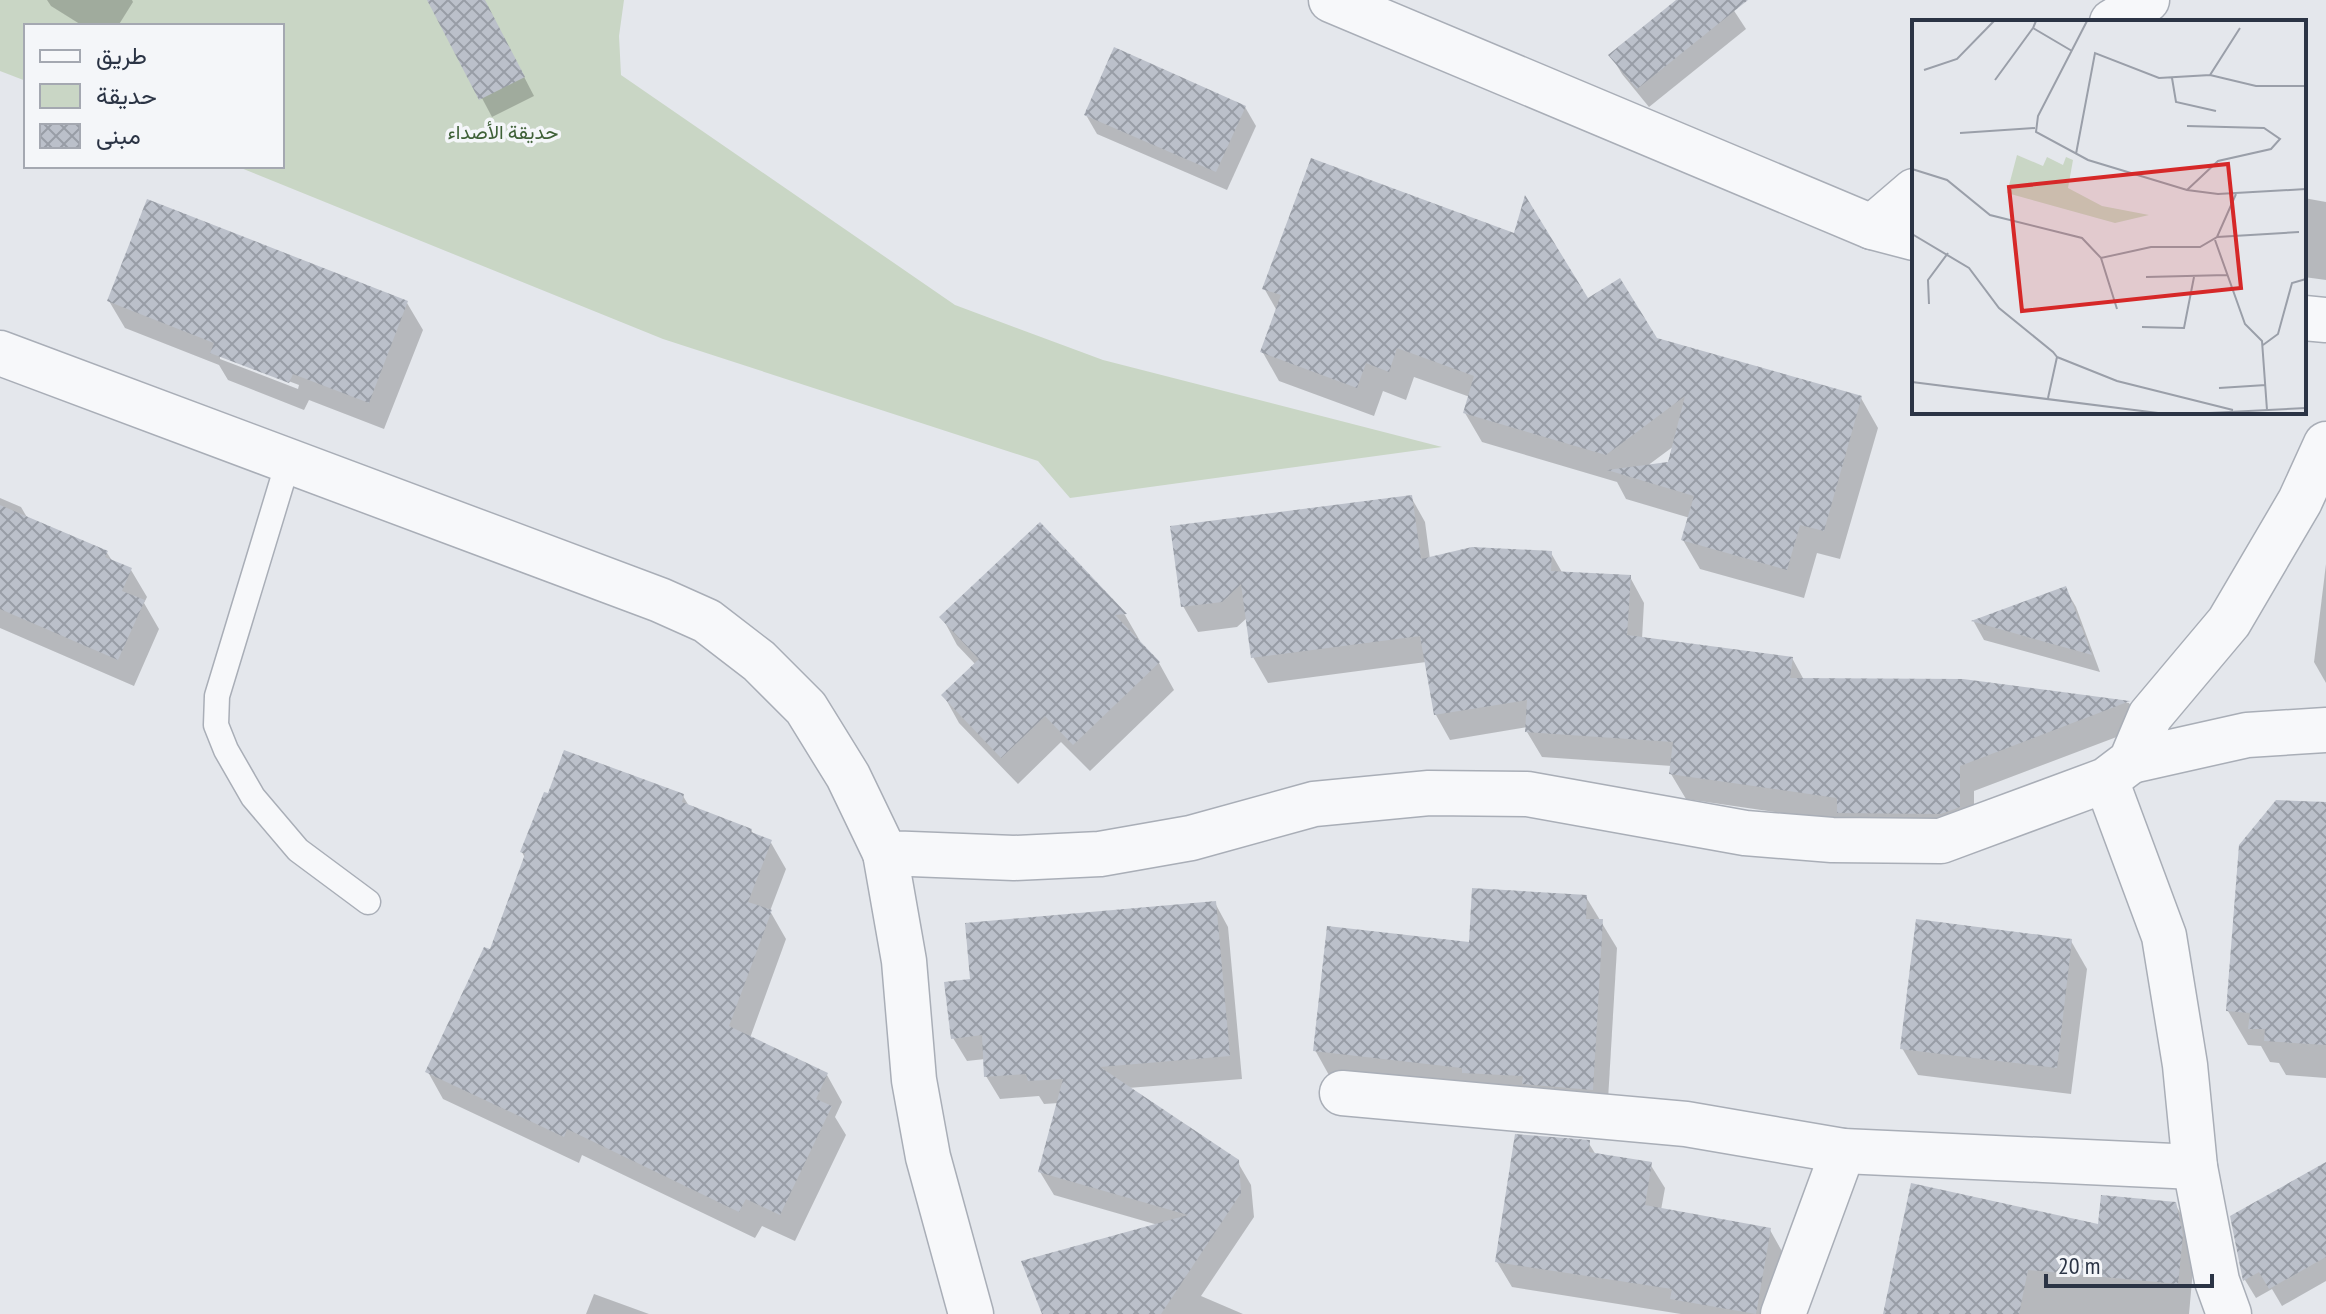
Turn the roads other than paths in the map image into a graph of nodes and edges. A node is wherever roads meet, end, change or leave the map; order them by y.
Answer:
1 (1331, 0) edge
2 (2147, 0) edge
3 (2115, 20) edge
4 (1912, 193) edge
5 (1872, 227) junction
6 (1912, 237) edge
7 (2306, 318) edge
8 (2326, 320) edge
9 (0, 353) edge
10 (2326, 444) edge
11 (288, 462) junction
12 (2326, 730) edge
13 (2118, 771) junction
14 (885, 853) junction
15 (368, 902) dead end
16 (1342, 1093) dead end
17 (1843, 1151) junction
18 (2195, 1167) junction
19 (971, 1314) edge
20 (1783, 1314) edge
21 (2229, 1314) edge

1 - 5 street
2 - 3 street
4 - 5 street
5 - 6 street
7 - 8 street
9 - 11 street
10 - 13 street
11 - 14 street
11 - 15 lane
12 - 13 street
13 - 14 street
13 - 18 street
14 - 19 street
16 - 17 street
17 - 18 street
17 - 20 street
18 - 21 street

